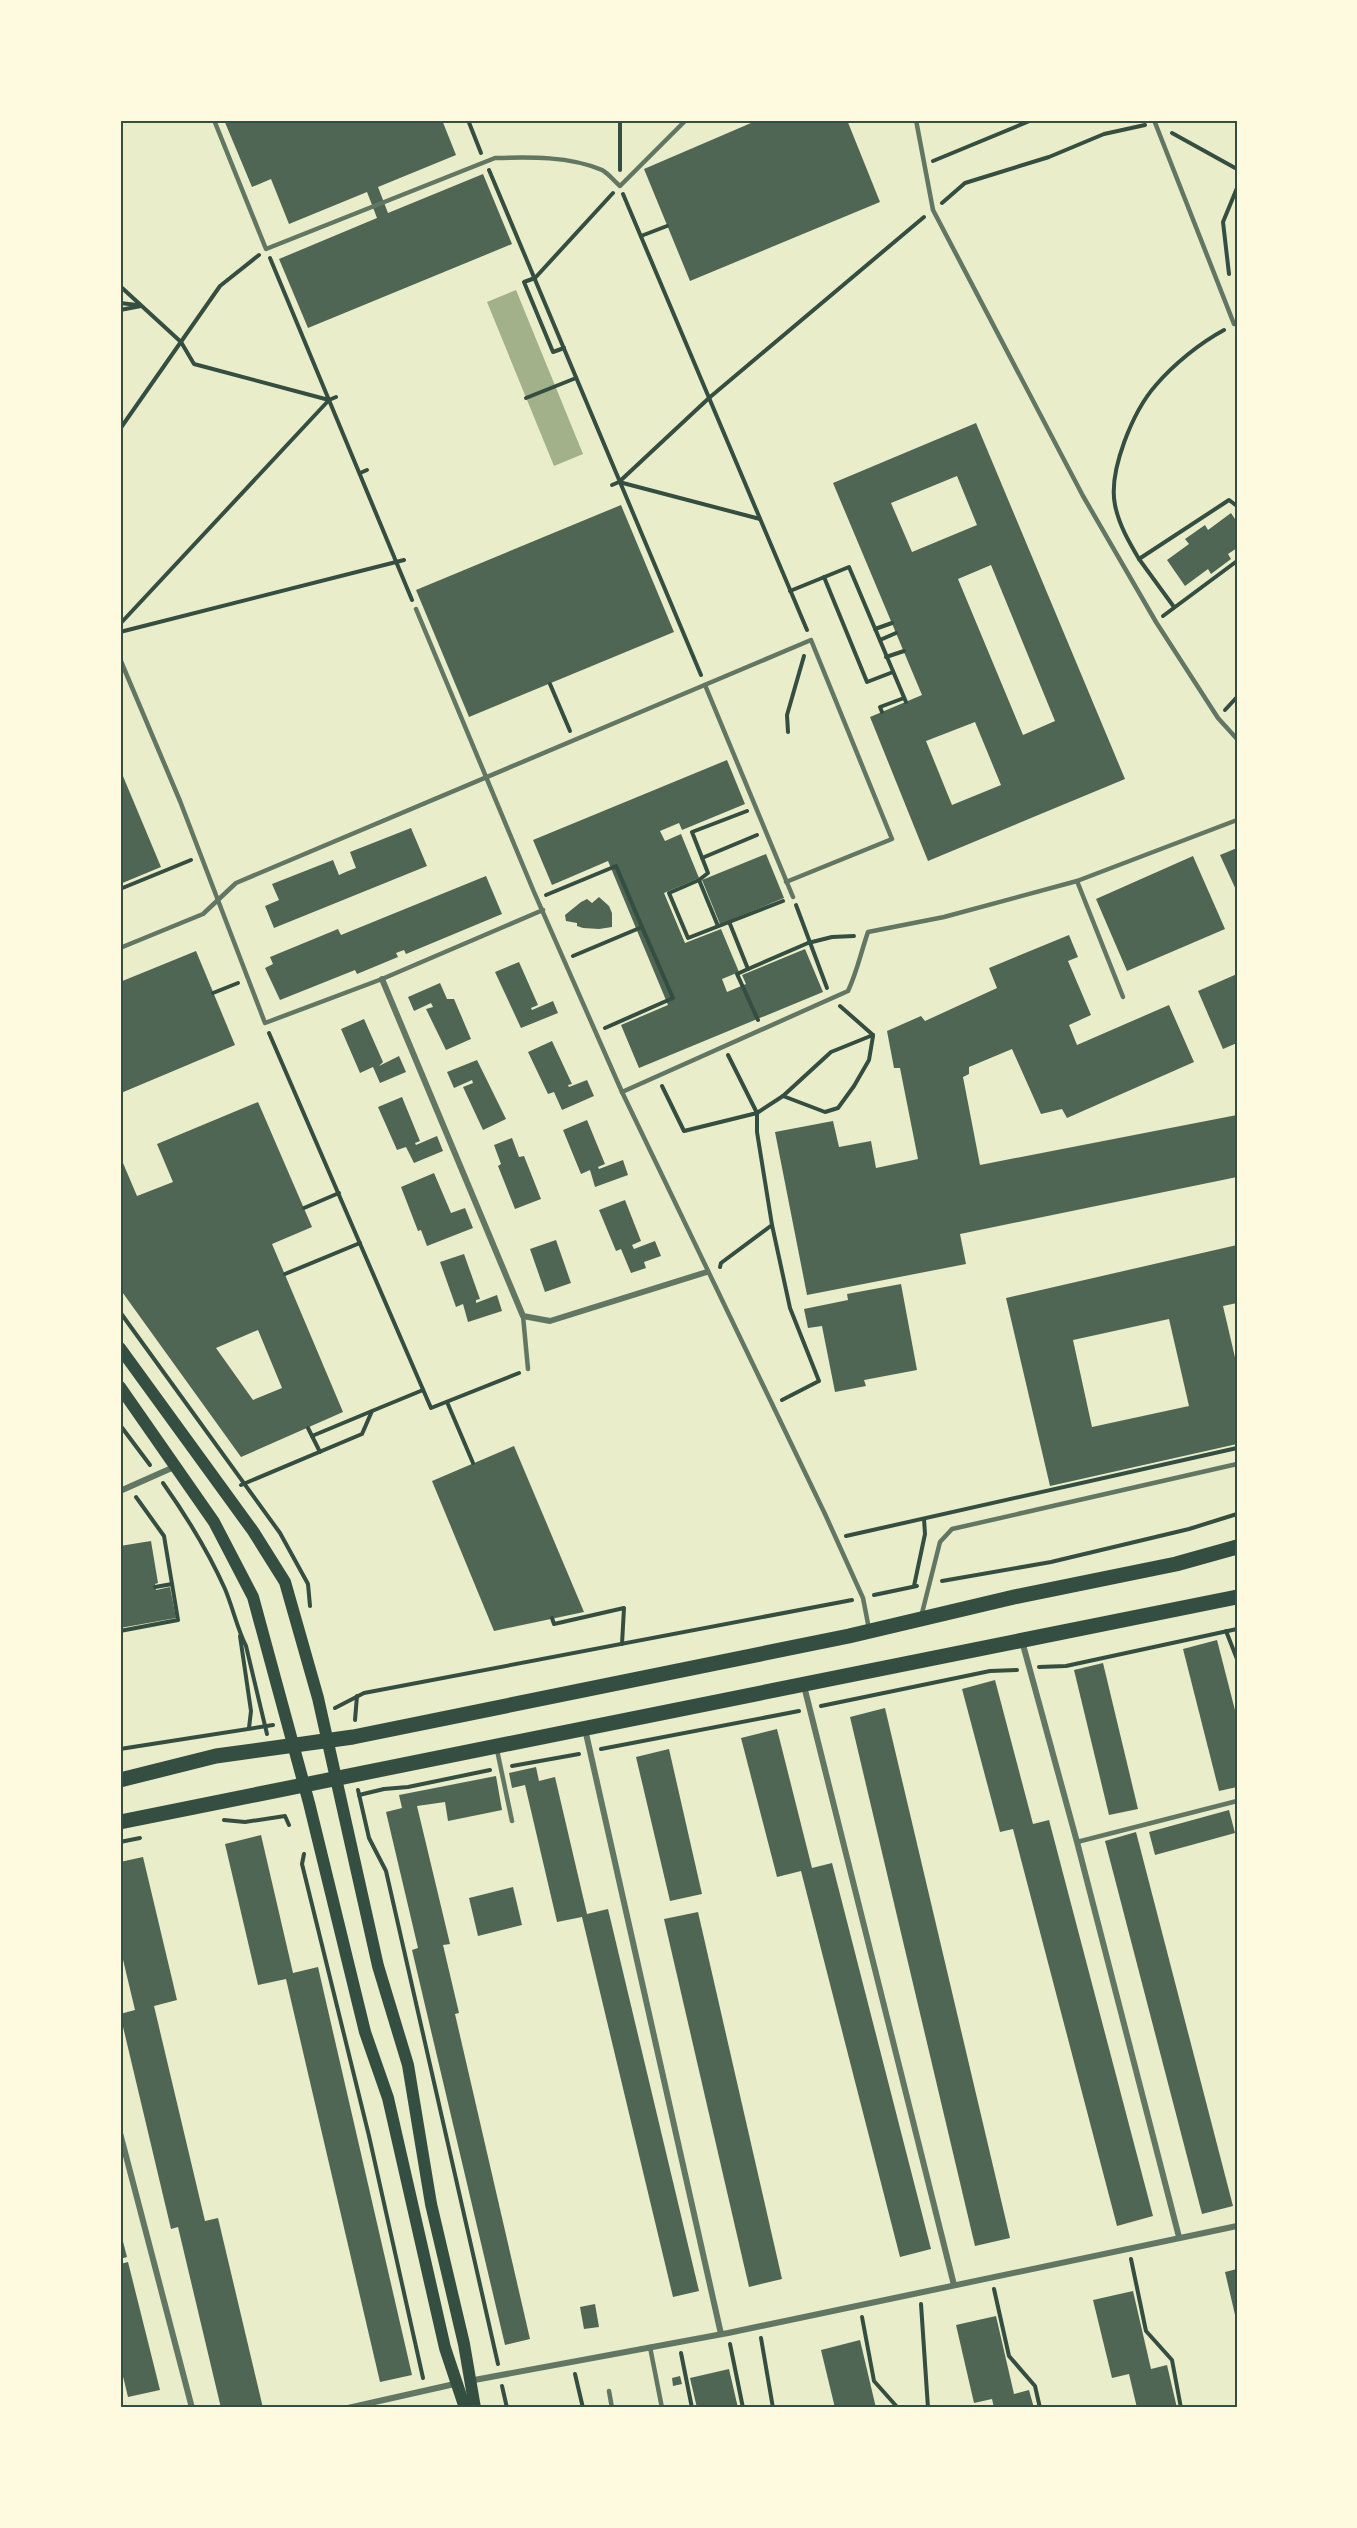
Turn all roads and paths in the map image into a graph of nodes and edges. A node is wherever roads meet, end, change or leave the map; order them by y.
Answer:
1 (214, 120) edge
2 (468, 120) edge
3 (620, 120) edge
4 (686, 120) edge
5 (916, 120) edge
6 (1032, 120) edge
7 (1155, 123) edge
8 (485, 161) junction
9 (924, 165) junction
10 (1237, 169) edge
11 (490, 173) dead end
12 (620, 186) junction
13 (1237, 188) edge
14 (933, 210) junction
15 (667, 226) dead end
16 (641, 236) junction
17 (266, 249) junction
18 (535, 278) junction
19 (1229, 279) dead end
20 (120, 286) edge
21 (120, 303) edge
22 (141, 306) junction
23 (120, 310) edge
24 (1234, 324) joint
25 (309, 332) dead end
26 (302, 335) junction
27 (181, 342) junction
28 (564, 348) junction
29 (576, 378) junction
30 (336, 397) dead end
31 (526, 398) dead end
32 (709, 398) junction
33 (329, 400) junction
34 (120, 429) edge
35 (367, 470) dead end
36 (360, 473) junction
37 (619, 482) junction
38 (612, 485) dead end
39 (1237, 506) edge
40 (760, 519) junction
41 (404, 560) dead end
42 (1139, 560) junction
43 (1237, 561) edge
44 (397, 563) junction
45 (824, 577) junction
46 (790, 591) junction
47 (416, 609) joint
48 (678, 620) junction
49 (670, 623) dead end
50 (892, 623) dead end
51 (120, 624) edge
52 (875, 629) junction
53 (120, 632) edge
54 (896, 633) dead end
55 (811, 640) junction
56 (880, 640) junction
57 (904, 651) dead end
58 (886, 657) junction
59 (120, 658) edge
60 (893, 672) junction
61 (549, 684) dead end
62 (705, 685) junction
63 (882, 712) dead end
64 (788, 732) dead end
65 (1237, 739) edge
66 (574, 740) junction
67 (486, 777) junction
68 (756, 807) junction
69 (1237, 820) edge
70 (766, 831) junction
71 (201, 856) junction
72 (702, 858) junction
73 (699, 880) junction
74 (1077, 881) junction
75 (786, 882) junction
76 (120, 889) edge
77 (793, 897) junction
78 (537, 898) junction
79 (218, 899) junction
80 (543, 910) junction
81 (730, 924) junction
82 (718, 926) junction
83 (642, 927) junction
84 (867, 932) junction
85 (808, 943) junction
86 (120, 948) edge
87 (564, 960) junction
88 (748, 969) junction
89 (382, 978) junction
90 (249, 979) junction
91 (213, 993) dead end
92 (1123, 997) dead end
93 (831, 998) junction
94 (265, 1023) junction
95 (762, 1030) junction
96 (596, 1032) junction
97 (873, 1035) junction
98 (724, 1046) junction
99 (657, 1076) junction
100 (622, 1092) junction
101 (783, 1096) junction
102 (757, 1113) junction
103 (339, 1193) junction
104 (304, 1208) dead end
105 (772, 1225) junction
106 (360, 1243) junction
107 (707, 1272) junction
108 (285, 1274) dead end
109 (714, 1288) junction
110 (120, 1312) edge
111 (523, 1316) junction
112 (120, 1348) edge
113 (528, 1370) joint
114 (120, 1387) edge
115 (423, 1390) junction
116 (447, 1402) junction
117 (771, 1405) junction
118 (372, 1411) junction
119 (308, 1428) dead end
120 (312, 1436) junction
121 (1237, 1448) edge
122 (320, 1452) junction
123 (473, 1463) dead end
124 (1237, 1464) edge
125 (174, 1467) junction
126 (249, 1482) dead end
127 (128, 1487) junction
128 (120, 1491) edge
129 (1237, 1514) edge
130 (924, 1518) junction
131 (194, 1527) dead end
132 (836, 1538) junction
133 (1237, 1547) edge
134 (929, 1583) junction
135 (172, 1584) junction
136 (308, 1584) dead end
137 (914, 1586) junction
138 (155, 1587) dead end
139 (1237, 1597) edge
140 (863, 1598) junction
141 (552, 1618) dead end
142 (921, 1620) junction
143 (1237, 1629) edge
144 (120, 1631) edge
145 (1226, 1631) junction
146 (870, 1632) junction
147 (240, 1633) junction
148 (1022, 1640) junction
149 (622, 1644) junction
150 (1237, 1659) edge
151 (1046, 1666) dead end
152 (1019, 1670) dead end
153 (803, 1684) junction
154 (349, 1701) dead end
155 (824, 1705) dead end
156 (260, 1709) dead end
157 (798, 1711) dead end
158 (585, 1728) junction
159 (328, 1741) junction
160 (292, 1744) junction
161 (497, 1746) junction
162 (606, 1748) dead end
163 (120, 1749) edge
164 (336, 1778) junction
165 (120, 1780) edge
166 (304, 1785) junction
167 (408, 1787) dead end
168 (1237, 1801) edge
169 (224, 1820) dead end
170 (512, 1821) dead end
171 (120, 1822) edge
172 (289, 1825) dead end
173 (1077, 1842) junction
174 (302, 1864) dead end
175 (120, 2133) edge
176 (1237, 2226) edge
177 (1179, 2237) junction
178 (1129, 2247) junction
179 (991, 2277) junction
180 (954, 2285) junction
181 (920, 2292) junction
182 (860, 2305) junction
183 (759, 2326) junction
184 (725, 2333) junction
185 (678, 2342) junction
186 (650, 2347) junction
187 (573, 2362) junction
188 (498, 2365) dead end
189 (424, 2381) dead end
190 (471, 2381) junction
191 (456, 2384) junction
192 (503, 2388) dead end
193 (609, 2391) dead end
194 (192, 2408) edge
195 (348, 2408) edge
196 (465, 2408) edge
197 (474, 2408) edge
198 (507, 2408) edge
199 (583, 2408) edge
200 (612, 2408) edge
201 (662, 2408) edge
202 (693, 2408) edge
203 (743, 2408) edge
204 (773, 2408) edge
205 (898, 2408) edge
206 (928, 2408) edge
207 (1040, 2408) edge
208 (1181, 2408) edge

1 - 17 lane
2 - 8 path
3 - 12 path
4 - 12 lane
5 - 9 lane
6 - 9 path
7 - 10 path
7 - 14 path
7 - 24 lane
8 - 12 lane
8 - 17 lane
9 - 14 lane
11 - 18 path
12 - 16 path
12 - 18 path
13 - 19 path
14 - 32 path
14 - 65 lane
15 - 16 path
16 - 32 path
17 - 26 path
17 - 27 path
18 - 28 path
18 - 28 path
20 - 22 path
21 - 22 path
22 - 23 path
22 - 27 path
24 - 42 path
25 - 26 path
26 - 33 path
27 - 33 path
27 - 34 path
28 - 29 path
29 - 31 path
29 - 37 path
30 - 33 path
32 - 37 path
32 - 40 path
33 - 36 path
33 - 51 path
35 - 36 path
36 - 44 path
37 - 38 path
37 - 40 path
37 - 48 path
39 - 42 path
40 - 46 path
41 - 44 path
42 - 43 path
44 - 47 path
44 - 53 path
45 - 46 path
45 - 52 path
45 - 60 path
46 - 55 path
47 - 67 lane
48 - 49 path
48 - 62 path
50 - 52 path
52 - 56 path
54 - 56 path
55 - 62 lane
55 - 64 path
55 - 75 lane
56 - 58 path
57 - 58 path
58 - 60 path
59 - 71 lane
60 - 63 path
61 - 66 path
62 - 66 lane
62 - 68 lane
66 - 67 lane
67 - 78 lane
67 - 79 lane
68 - 70 lane
68 - 72 path
69 - 74 lane
70 - 72 path
70 - 75 lane
71 - 76 path
71 - 79 lane
72 - 73 path
73 - 82 path
73 - 82 path
74 - 84 lane
74 - 92 lane
75 - 77 lane
77 - 81 path
77 - 85 path
78 - 80 lane
78 - 83 path
79 - 86 lane
79 - 90 lane
80 - 87 lane
80 - 89 lane
81 - 82 path
81 - 88 path
83 - 87 path
83 - 96 path
84 - 85 path
84 - 93 lane
85 - 88 path
85 - 93 path
87 - 96 lane
88 - 95 path
89 - 94 lane
89 - 111 street
90 - 91 path
90 - 94 lane
93 - 95 lane
93 - 97 path
94 - 103 path
95 - 98 lane
96 - 100 lane
97 - 101 path
97 - 101 path
98 - 99 lane
98 - 102 path
99 - 100 lane
99 - 102 path
100 - 107 lane
101 - 102 path
102 - 105 path
103 - 104 path
103 - 106 path
105 - 109 path
105 - 117 path
106 - 108 path
106 - 115 path
107 - 109 lane
107 - 111 street
109 - 117 lane
110 - 136 path
111 - 113 lane
112 - 159 main road
113 - 116 path
114 - 125 main road
115 - 116 path
115 - 118 path
116 - 123 path
117 - 132 lane
118 - 120 path
118 - 122 path
119 - 120 path
120 - 122 path
121 - 130 path
122 - 126 path
124 - 134 lane
125 - 127 street
125 - 160 main road
127 - 128 street
127 - 135 path
129 - 134 path
130 - 132 path
130 - 137 path
131 - 147 path
132 - 140 lane
133 - 142 main road
134 - 137 path
134 - 142 lane
135 - 138 path
135 - 144 path
137 - 140 path
139 - 148 main road
140 - 146 lane
140 - 149 path
141 - 149 path
142 - 146 main road
143 - 145 path
145 - 150 path
145 - 151 path
146 - 159 main road
147 - 156 path
147 - 163 path
148 - 153 main road
148 - 173 street
149 - 154 path
152 - 155 path
153 - 158 main road
153 - 180 street
157 - 162 path
158 - 161 main road
158 - 184 street
159 - 160 main road
159 - 164 main road
160 - 165 main road
160 - 166 main road
161 - 164 main road
161 - 170 lane
164 - 166 main road
164 - 190 main road
166 - 171 main road
166 - 191 main road
167 - 188 path
168 - 173 lane
169 - 172 path
173 - 177 street
174 - 189 path
175 - 194 street
176 - 177 street
177 - 178 street
178 - 179 street
178 - 208 path
179 - 180 street
179 - 207 path
180 - 181 street
181 - 182 street
181 - 206 path
182 - 183 street
182 - 205 path
183 - 184 street
183 - 204 path
184 - 185 street
184 - 203 path
185 - 186 street
185 - 202 path
186 - 187 street
186 - 201 lane
187 - 190 street
187 - 199 path
190 - 191 street
190 - 197 main road
191 - 195 street
191 - 196 main road
192 - 198 path
193 - 200 lane

